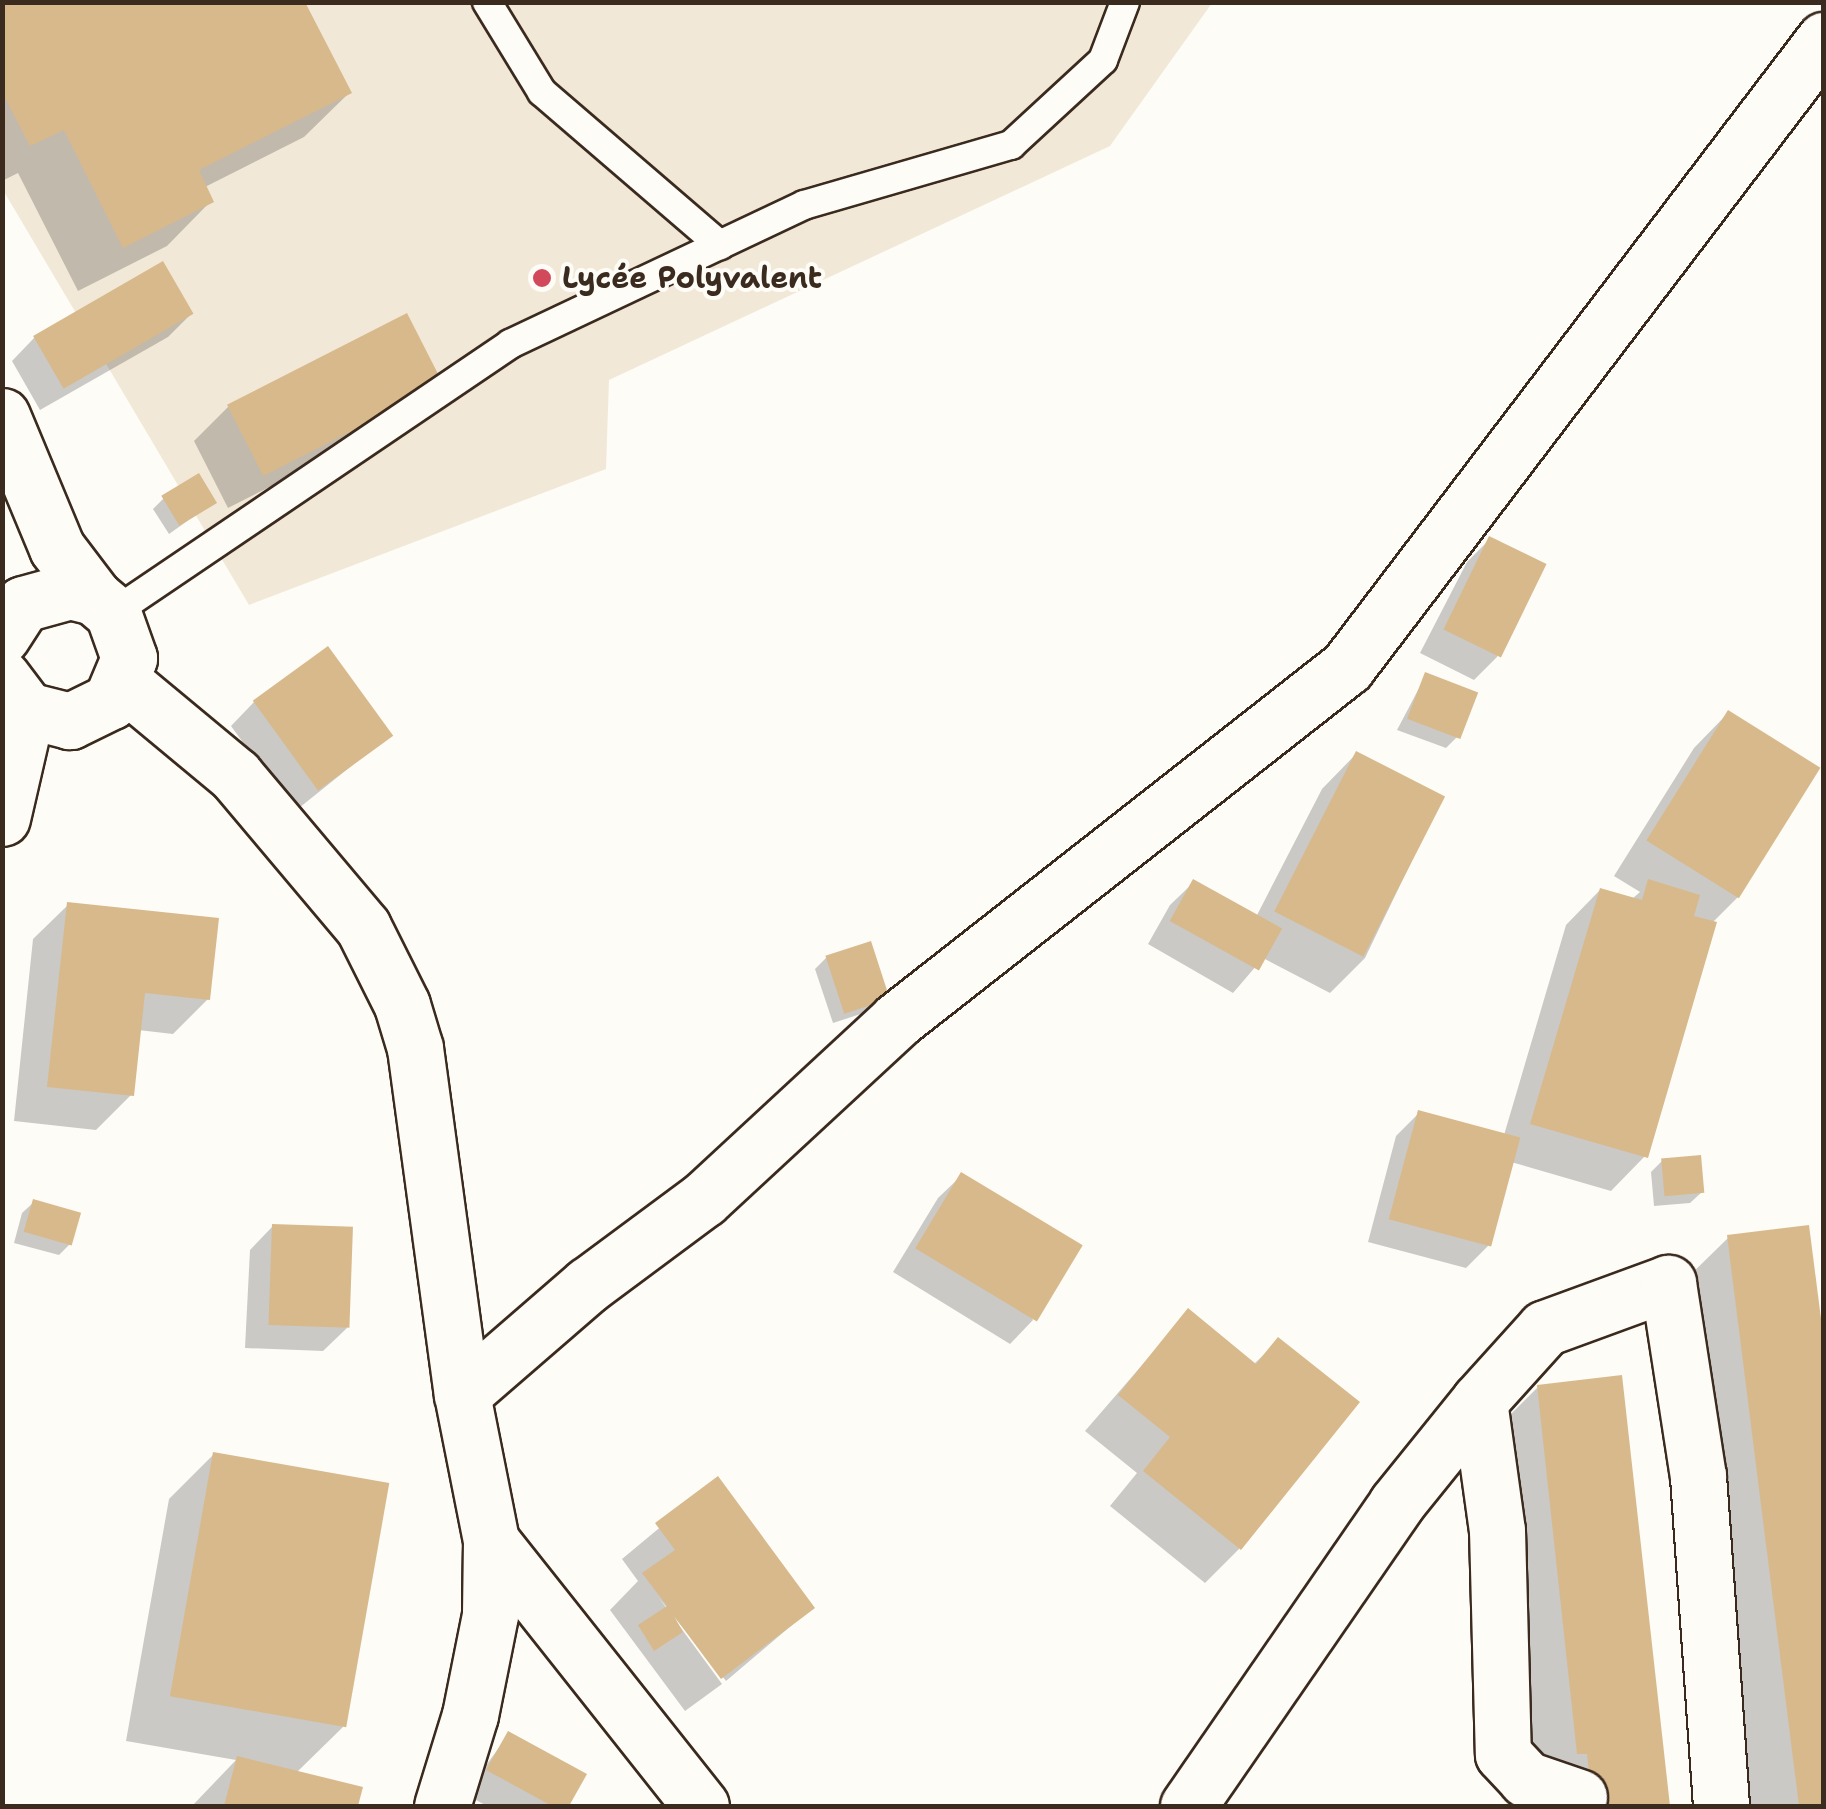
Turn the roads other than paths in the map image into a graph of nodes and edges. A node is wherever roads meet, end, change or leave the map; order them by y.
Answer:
1 (487, 2) edge
2 (1125, 2) edge
3 (1824, 40) edge
4 (720, 245) junction
5 (2, 416) edge
6 (43, 520) junction
7 (103, 605) junction
8 (13, 620) edge
9 (124, 682) junction
10 (15, 694) edge
11 (2, 818) edge
12 (462, 1394) junction
13 (1479, 1400) junction
14 (491, 1541) junction
15 (1579, 1797) dead end
16 (442, 1806) edge
17 (701, 1806) edge
18 (1188, 1806) edge
19 (1722, 1806) edge

1 - 4 lane
2 - 4 lane
3 - 12 street
4 - 7 lane
5 - 6 street
6 - 7 street
6 - 8 street
7 - 8 street
7 - 9 street
9 - 10 street
9 - 12 street
10 - 11 street
12 - 14 street
13 - 15 street
13 - 18 street
13 - 19 street
14 - 16 street
14 - 17 street

